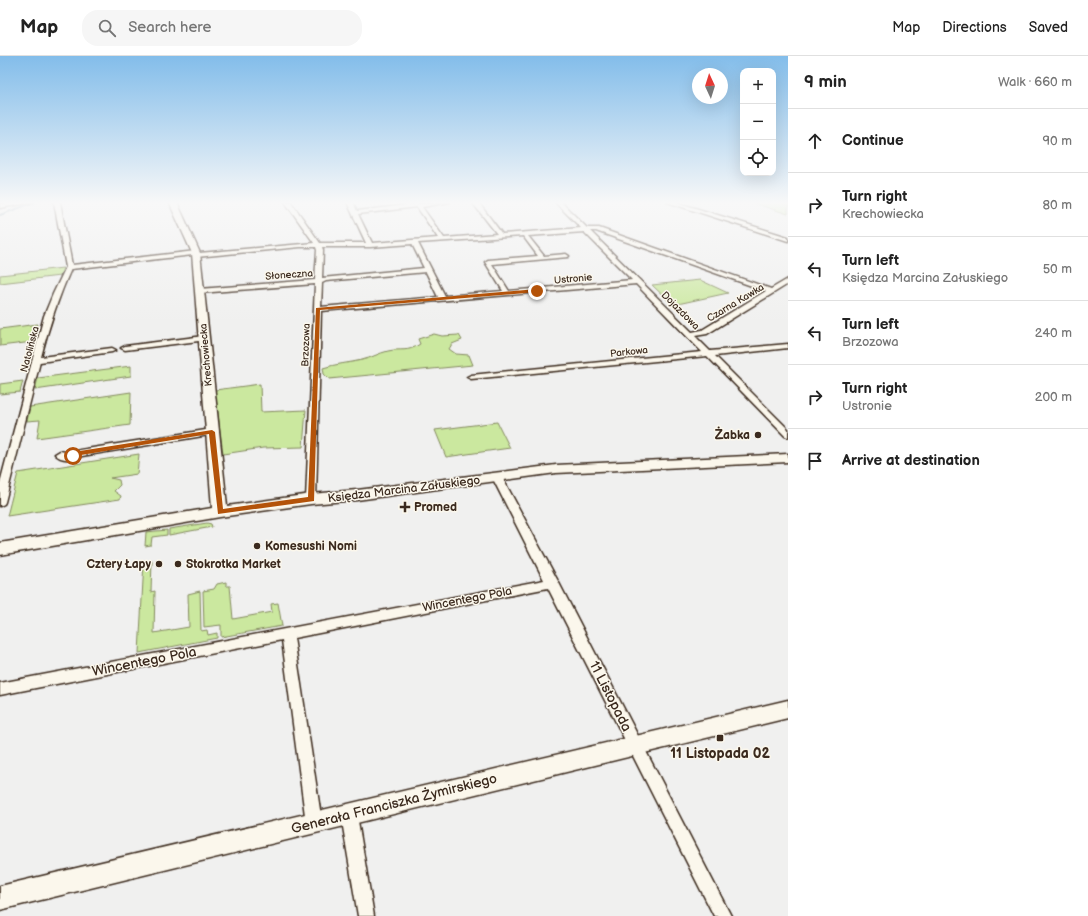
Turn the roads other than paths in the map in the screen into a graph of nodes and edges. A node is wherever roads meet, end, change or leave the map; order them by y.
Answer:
1 (65, 242) edge
2 (191, 242) edge
3 (369, 242) edge
4 (412, 242) edge
5 (414, 242) edge
6 (530, 242) edge
7 (598, 242) edge
8 (637, 242) edge
9 (319, 244) junction
10 (370, 245) junction
11 (196, 254) junction
12 (566, 256) dead end
13 (542, 258) junction
14 (69, 267) junction
15 (428, 270) junction
16 (788, 281) edge
17 (319, 282) junction
18 (638, 282) junction
19 (199, 291) junction
20 (771, 291) junction
21 (507, 293) junction
22 (443, 299) junction
23 (318, 309) junction
24 (690, 335) junction
25 (204, 338) junction
26 (786, 347) edge
27 (125, 348) dead end
28 (112, 350) dead end
29 (708, 353) junction
30 (37, 360) junction
31 (471, 377) dead end
32 (212, 432) junction
33 (788, 434) edge
34 (60, 454) dead end
35 (788, 458) edge
36 (497, 477) junction
37 (311, 499) junction
38 (0, 502) edge
39 (220, 512) junction
40 (0, 549) edge
41 (553, 583) junction
42 (287, 634) junction
43 (0, 689) edge
44 (788, 709) edge
45 (636, 745) junction
46 (349, 815) junction
47 (314, 823) junction
48 (0, 898) edge
49 (366, 916) edge
50 (724, 916) edge

1 - 14 street
2 - 11 street, Krechowiecka
3 - 10 street
4 - 10 street
5 - 15 street
6 - 13 street
7 - 18 street, Dojazdowa
8 - 20 street
9 - 10 street
9 - 11 street
9 - 17 street, Brzozowa
11 - 14 street
11 - 19 street, Krechowiecka
12 - 13 street
13 - 21 street
14 - 30 street, Natolińska
15 - 17 street, Słoneczna
15 - 22 street
16 - 20 street, Czarna Kawka
17 - 19 street, Słoneczna
17 - 23 street, Brzozowa
18 - 21 street, Ustronie
18 - 24 street, Dojazdowa
19 - 25 street, Krechowiecka
20 - 24 street, Czarna Kawka
21 - 22 street, Ustronie
22 - 23 street, Ustronie
23 - 37 street, Brzozowa
24 - 29 street, Dojazdowa
25 - 27 street
25 - 32 street, Krechowiecka
26 - 29 street, Parkowa
28 - 30 street
29 - 31 street, Parkowa
29 - 33 street, Dojazdowa
30 - 38 street, Natolińska
32 - 34 street
32 - 39 street, Krechowiecka
35 - 36 street, Księdza Marcina Załuskiego
36 - 37 street, Księdza Marcina Załuskiego
36 - 41 street, 11 Listopada
37 - 39 street, Księdza Marcina Załuskiego
39 - 40 street, Księdza Marcina Załuskiego
41 - 42 street, Wincentego Pola
41 - 45 street, 11 Listopada
42 - 43 street, Wincentego Pola
42 - 47 street
44 - 45 street, Generała Franciszka Żymirskiego
45 - 46 street, Generała Franciszka Żymirskiego
45 - 50 street, 11 Listopada
46 - 47 street, Generała Franciszka Żymirskiego
46 - 49 street
47 - 48 street, Generała Franciszka Żymirskiego

